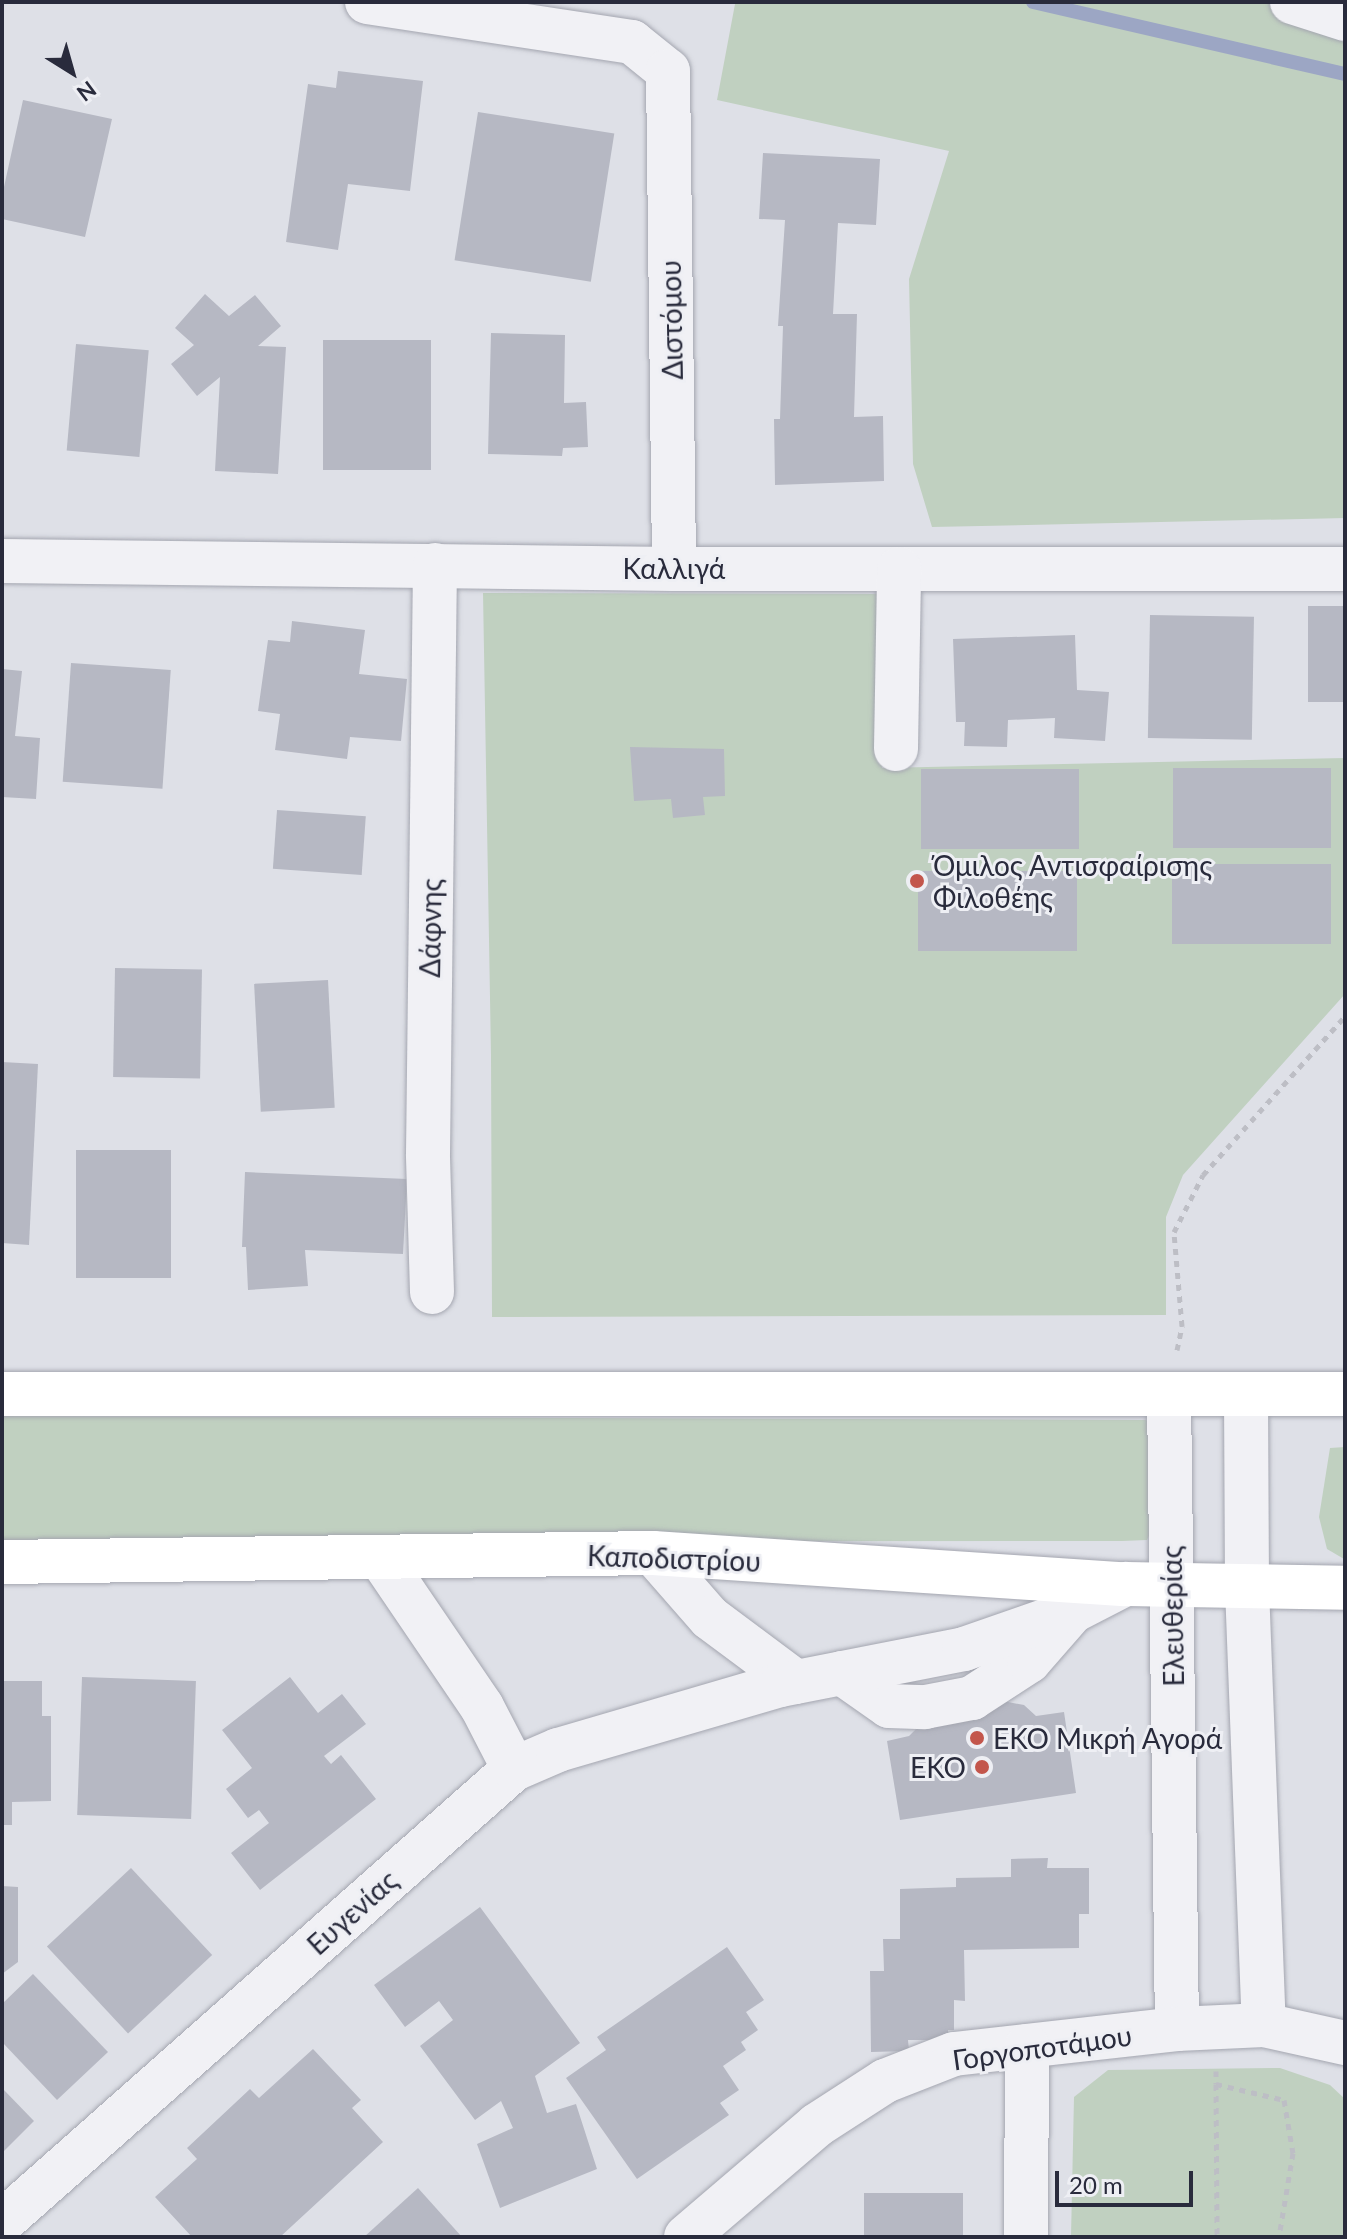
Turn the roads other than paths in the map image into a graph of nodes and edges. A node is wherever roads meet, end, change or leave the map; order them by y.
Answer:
1 (367, 2) edge
2 (1292, 2) edge
3 (1345, 19) edge
4 (2, 561) edge
5 (435, 565) junction
6 (674, 569) junction
7 (899, 569) junction
8 (1345, 569) edge
9 (896, 749) dead end
10 (432, 1292) dead end
11 (2, 1394) edge
12 (1169, 1394) junction
13 (1345, 1394) edge
14 (1246, 1395) junction
15 (653, 1553) junction
16 (380, 1557) junction
17 (2, 1562) edge
18 (1125, 1584) junction
19 (1173, 1585) junction
20 (1247, 1588) junction
21 (1345, 1588) edge
22 (796, 1682) junction
23 (514, 1769) junction
24 (1264, 2025) junction
25 (1197, 2029) junction
26 (1345, 2043) edge
27 (1027, 2046) junction
28 (2, 2222) edge
29 (686, 2237) edge
30 (1026, 2237) edge

1 - 6 street, Διστόμου
2 - 3 street
4 - 5 street, Καλλιγά
5 - 6 street, Καλλιγά
5 - 10 street, Δάφνης
6 - 7 street, Καλλιγά
7 - 8 street, Καλλιγά
7 - 9 street
11 - 12 main road
12 - 14 main road
12 - 19 street, Ελευθερίας
13 - 14 main road
14 - 20 street
15 - 16 main road, Καποδιστρίου
15 - 18 main road, Καποδιστρίου
15 - 22 street
16 - 17 main road, Καποδιστρίου
16 - 23 street
18 - 19 main road, Καποδιστρίου
18 - 22 street, Ευγενίας
19 - 20 main road, Καποδιστρίου
19 - 25 street, Ελευθερίας
20 - 21 main road, Καποδιστρίου
20 - 24 street
22 - 23 street, Ευγενίας
23 - 28 street, Ευγενίας
24 - 25 street, Γοργοποτάμου
24 - 26 street, Γοργοποτάμου
25 - 27 street, Γοργοποτάμου
27 - 29 street, Γοργοποτάμου
27 - 30 street

